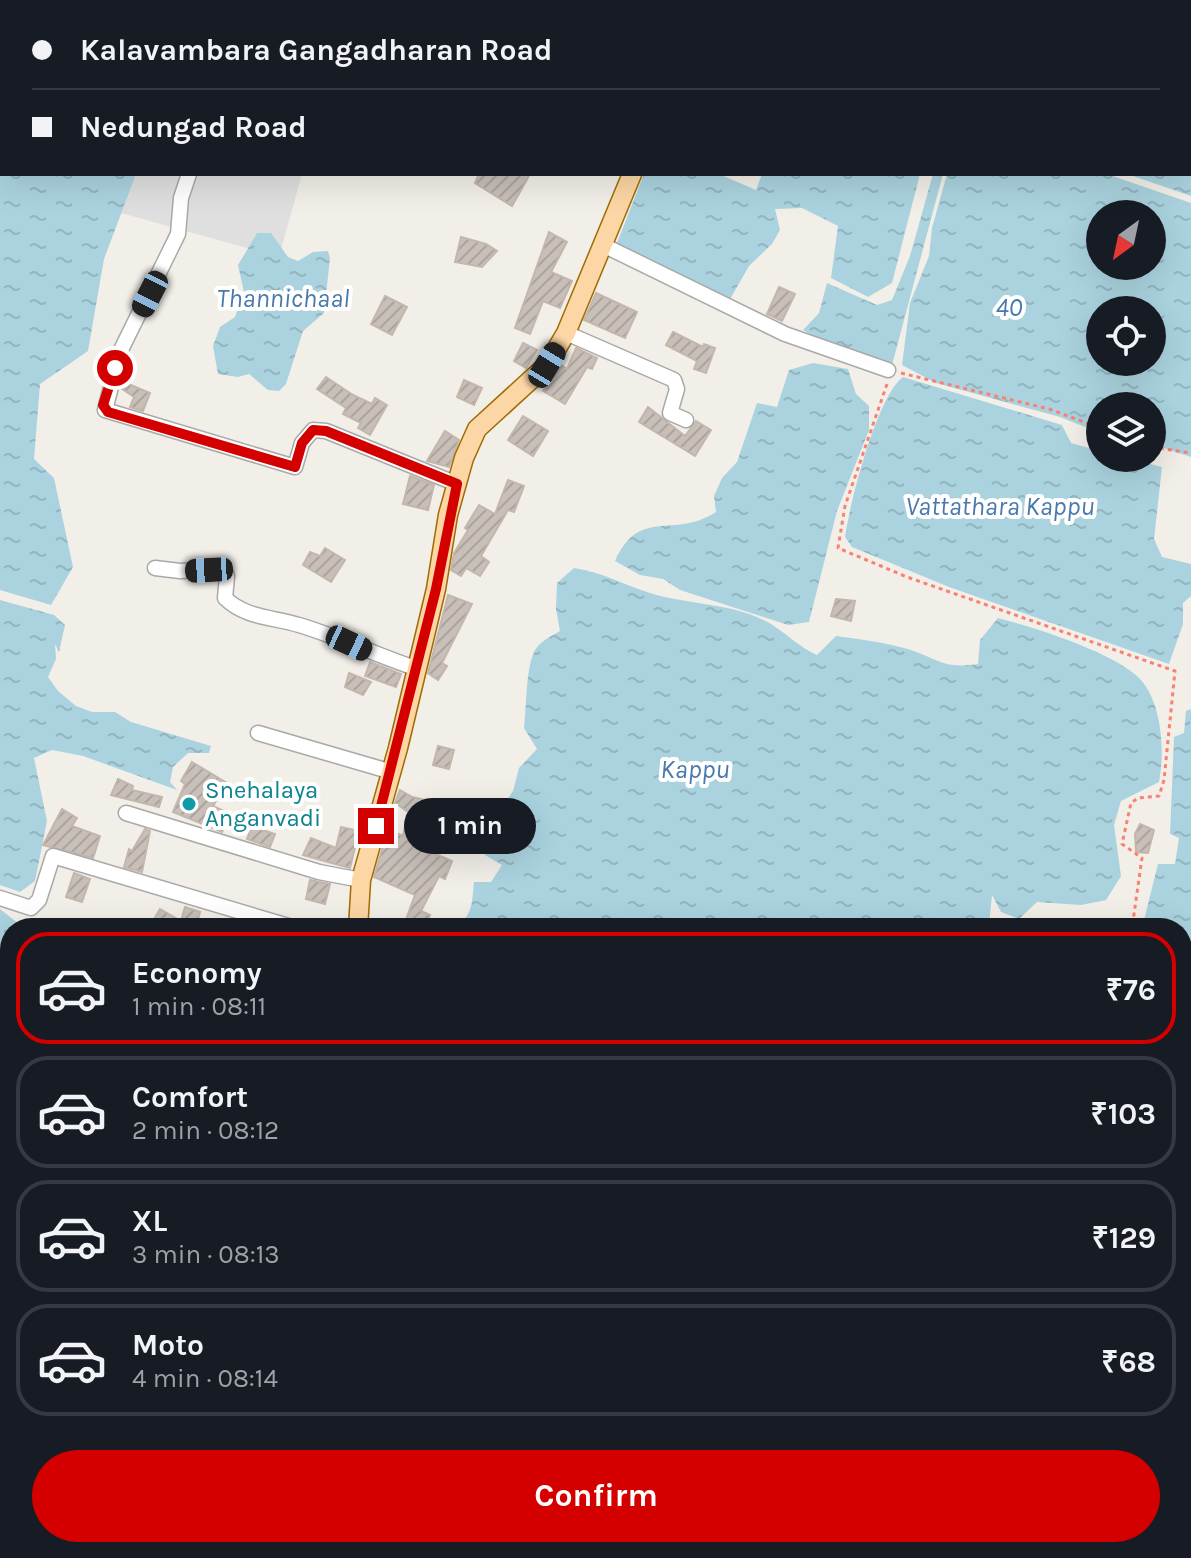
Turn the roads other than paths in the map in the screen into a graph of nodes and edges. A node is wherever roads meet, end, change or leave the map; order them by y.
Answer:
1 (188, 176) edge
2 (631, 176) edge
3 (603, 245) junction
4 (566, 333) junction
5 (888, 370) road end
6 (686, 420) dead end
7 (457, 484) junction
8 (155, 568) dead end
9 (415, 668) junction
10 (258, 733) dead end
11 (392, 772) junction
12 (126, 813) dead end
13 (361, 880) junction
14 (0, 898) edge
15 (261, 918) edge
16 (359, 918) edge

1 - 7 street
2 - 3 main road
3 - 4 main road
3 - 5 street
4 - 6 street
4 - 7 main road
7 - 9 main road
8 - 9 street
9 - 11 main road
10 - 11 street
11 - 13 main road
12 - 13 street
13 - 16 main road
14 - 15 street

